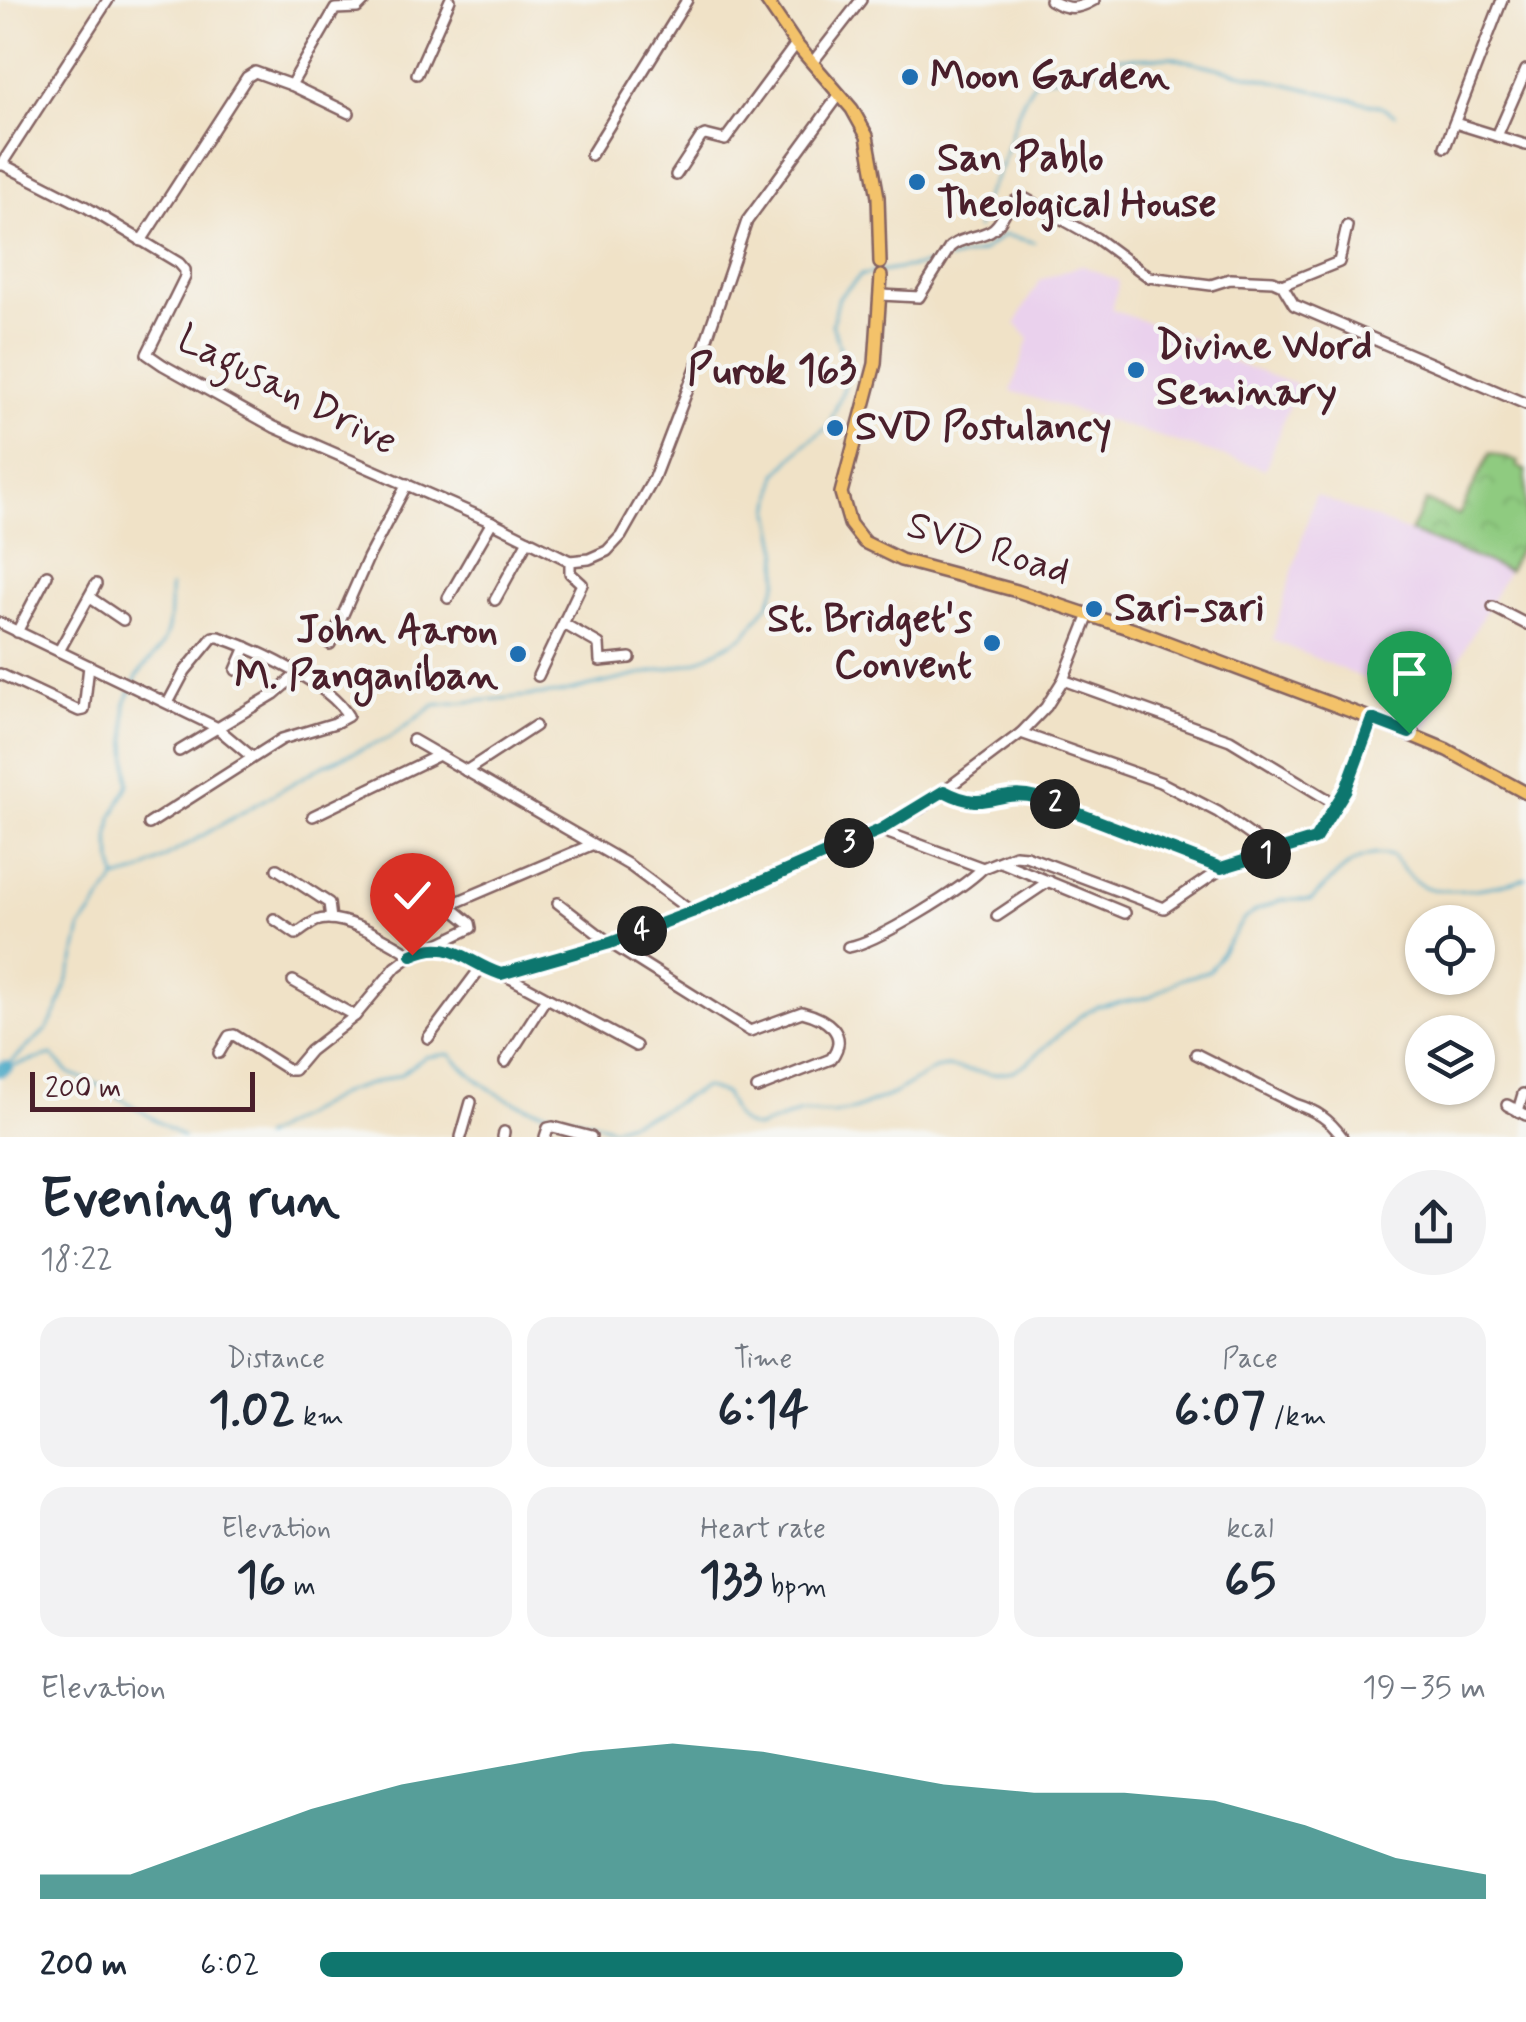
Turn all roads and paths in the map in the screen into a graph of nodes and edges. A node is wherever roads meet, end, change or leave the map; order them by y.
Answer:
1 (108, 0) edge
2 (365, 0) edge
3 (450, 0) edge
4 (687, 0) edge
5 (766, 0) edge
6 (860, 0) edge
7 (1050, 0) edge
8 (1502, 0) edge
9 (1090, 2) edge
10 (1093, 14) dead end
11 (796, 44) junction
12 (812, 63) junction
13 (1526, 70) edge
14 (417, 74) dead end
15 (291, 85) junction
16 (840, 94) junction
17 (349, 113) dead end
18 (1455, 123) junction
19 (1497, 136) junction
20 (1526, 144) edge
21 (1445, 148) dead end
22 (591, 154) dead end
23 (1, 165) edge
24 (676, 176) dead end
25 (1346, 226) dead end
26 (141, 242) junction
27 (1282, 285) junction
28 (881, 295) junction
29 (1526, 404) edge
30 (407, 484) junction
31 (492, 522) junction
32 (528, 540) junction
33 (570, 561) junction
34 (46, 575) dead end
35 (96, 584) dead end
36 (89, 598) junction
37 (448, 598) dead end
38 (495, 600) dead end
39 (1493, 607) dead end
40 (1089, 615) junction
41 (123, 620) dead end
42 (0, 623) edge
43 (564, 624) junction
44 (1526, 624) edge
45 (17, 632) junction
46 (330, 644) dead end
47 (246, 648) junction
48 (59, 651) junction
49 (630, 658) dead end
50 (89, 666) junction
51 (236, 670) dead end
52 (0, 674) edge
53 (297, 674) junction
54 (538, 676) dead end
55 (1063, 680) junction
56 (168, 702) junction
57 (1372, 719) junction
58 (535, 726) dead end
59 (216, 727) junction
60 (1021, 733) junction
61 (413, 740) dead end
62 (179, 750) dead end
63 (439, 755) junction
64 (252, 757) junction
65 (466, 771) junction
66 (944, 791) junction
67 (1526, 793) edge
68 (1337, 805) junction
69 (313, 816) dead end
70 (150, 824) dead end
71 (880, 830) junction
72 (591, 844) junction
73 (1273, 851) junction
74 (1001, 862) junction
75 (983, 868) junction
76 (1221, 868) junction
77 (277, 869) dead end
78 (1049, 881) junction
79 (558, 903) dead end
80 (692, 912) junction
81 (1125, 913) dead end
82 (997, 916) dead end
83 (274, 919) dead end
84 (331, 919) junction
85 (610, 943) junction
86 (434, 946) junction
87 (848, 948) dead end
88 (412, 955) junction
89 (482, 966) junction
90 (501, 974) junction
91 (292, 981) dead end
92 (546, 998) junction
93 (355, 1016) junction
94 (428, 1038) dead end
95 (636, 1046) dead end
96 (219, 1053) dead end
97 (1196, 1054) dead end
98 (505, 1062) dead end
99 (756, 1088) dead end
100 (1523, 1094) dead end
101 (470, 1102) dead end
102 (1507, 1105) dead end
103 (1522, 1113) edge
104 (460, 1137) edge
105 (545, 1137) edge
106 (591, 1137) edge
107 (1342, 1137) edge

1 - 23 street
2 - 15 street
3 - 14 street
4 - 22 street
5 - 11 main road, SVD Road
6 - 12 street
7 - 9 street
8 - 18 street
9 - 10 street
11 - 12 main road, SVD Road
11 - 24 street
12 - 16 main road, SVD Road
13 - 19 street
15 - 17 street
15 - 26 street
16 - 28 main road, SVD Road
16 - 33 street
18 - 19 street
18 - 21 street
19 - 20 street
23 - 26 street, Lagusan Drive
25 - 27 street
26 - 30 street, Lagusan Drive
27 - 28 street
27 - 29 street
28 - 40 main road, SVD Road
30 - 31 street
30 - 46 street
31 - 32 street
31 - 37 street
32 - 33 street
32 - 38 street
33 - 43 street
34 - 45 street
35 - 36 street
36 - 41 street
36 - 48 street
39 - 44 street
40 - 55 street
40 - 57 main road, SVD Road
42 - 45 street
43 - 49 street
43 - 54 street
45 - 48 street
47 - 51 street
47 - 53 street
47 - 56 street
48 - 50 street
50 - 52 street
50 - 56 street
53 - 59 street
53 - 64 street
55 - 60 street
55 - 68 street
56 - 59 street
57 - 67 main road, SVD Road
57 - 68 street
58 - 65 street
59 - 62 street
59 - 64 street
60 - 66 street
60 - 73 street
61 - 63 street
63 - 65 street
63 - 69 street
64 - 70 street
65 - 72 street
66 - 71 street
66 - 76 street
68 - 73 street
71 - 75 street
71 - 80 street
72 - 80 street
72 - 86 street
73 - 76 street
74 - 75 street
74 - 76 street
74 - 78 street
75 - 87 street
77 - 84 street
78 - 81 street
78 - 82 street
79 - 85 street
80 - 85 street
83 - 84 street
84 - 88 street
85 - 90 street
85 - 99 street
86 - 88 street
86 - 89 street
88 - 93 street
89 - 90 street
89 - 94 street
90 - 92 street
91 - 93 street
92 - 95 street
92 - 98 street
93 - 96 street
97 - 107 street
100 - 103 street
101 - 104 street
102 - 103 street
105 - 106 street

